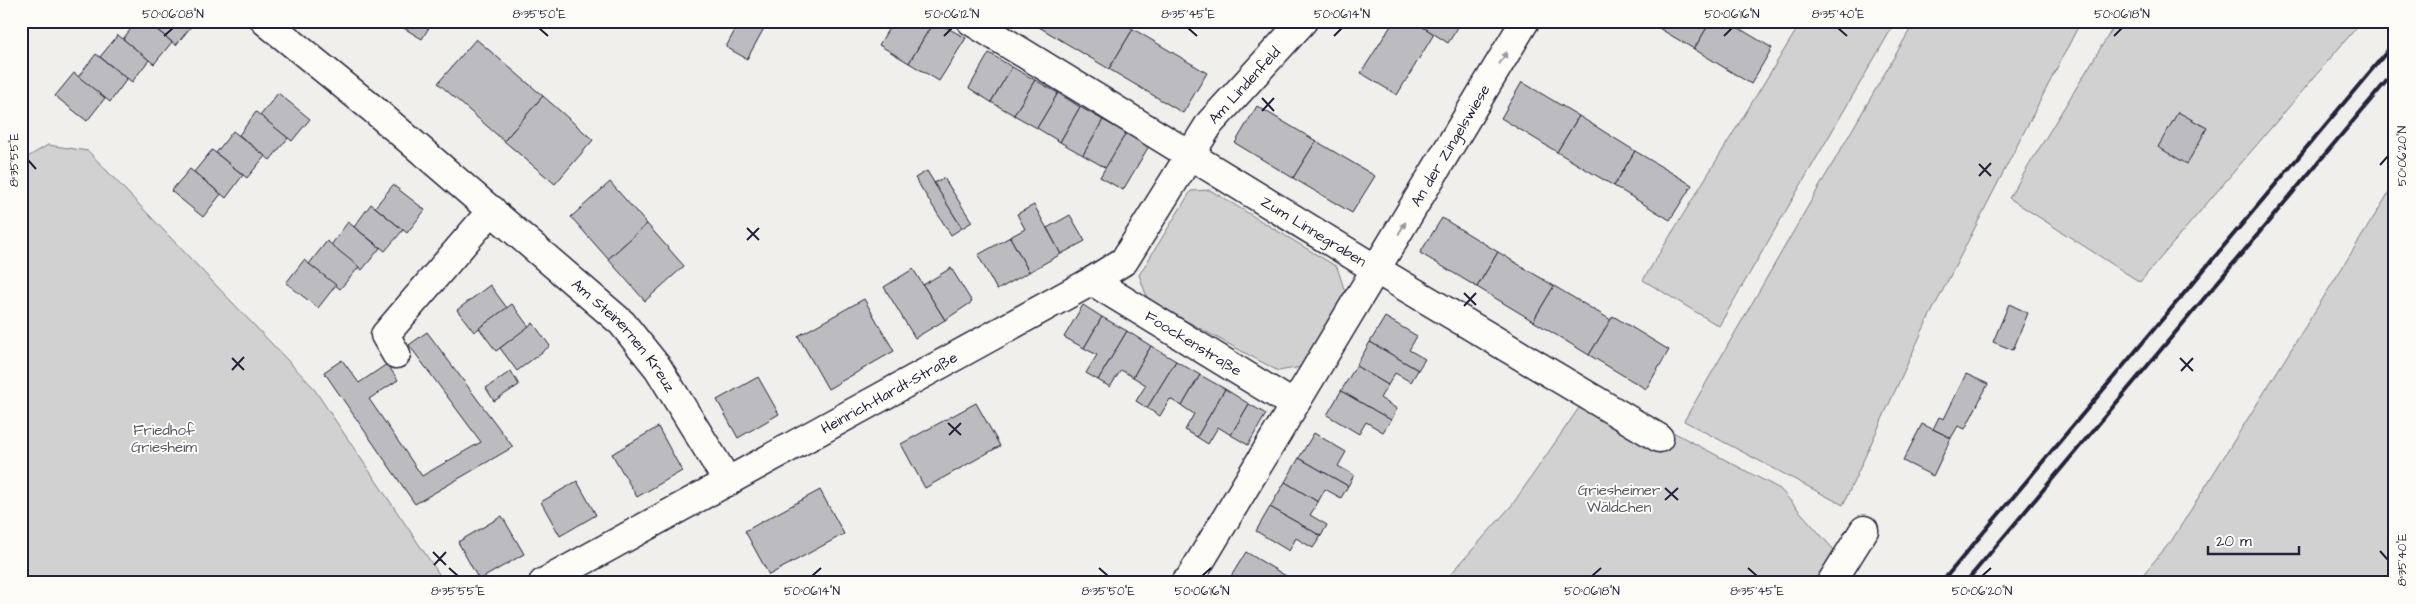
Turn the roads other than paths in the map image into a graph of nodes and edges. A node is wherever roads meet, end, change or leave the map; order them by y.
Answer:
1 (265, 21) edge
2 (970, 21) edge
3 (1304, 21) edge
4 (1525, 21) edge
5 (1190, 155) junction
6 (492, 210) junction
7 (1377, 270) junction
8 (1092, 281) junction
9 (396, 354) dead end
10 (1294, 405) junction
11 (1659, 438) dead end
12 (728, 482) junction
13 (1864, 530) dead end
14 (543, 583) edge
15 (1185, 583) edge
16 (1831, 583) edge

1 - 6 street, Am Steinernen Kreuz
2 - 5 street, Zum Linnegraben
3 - 5 street, Am Lindenfeld
7 -> 4 street, An der Zingelswiese
5 - 7 street, Zum Linnegraben
5 - 8 street, Heinrich-Hardt-Straße
6 - 9 street
6 - 12 street, Am Steinernen Kreuz
7 - 10 street
7 - 11 street, Zum Linnegraben
8 - 10 street, Foockenstraße
8 - 12 street, Heinrich-Hardt-Straße
10 - 15 street
12 - 14 street, Heinrich-Hardt-Straße
13 - 16 street

